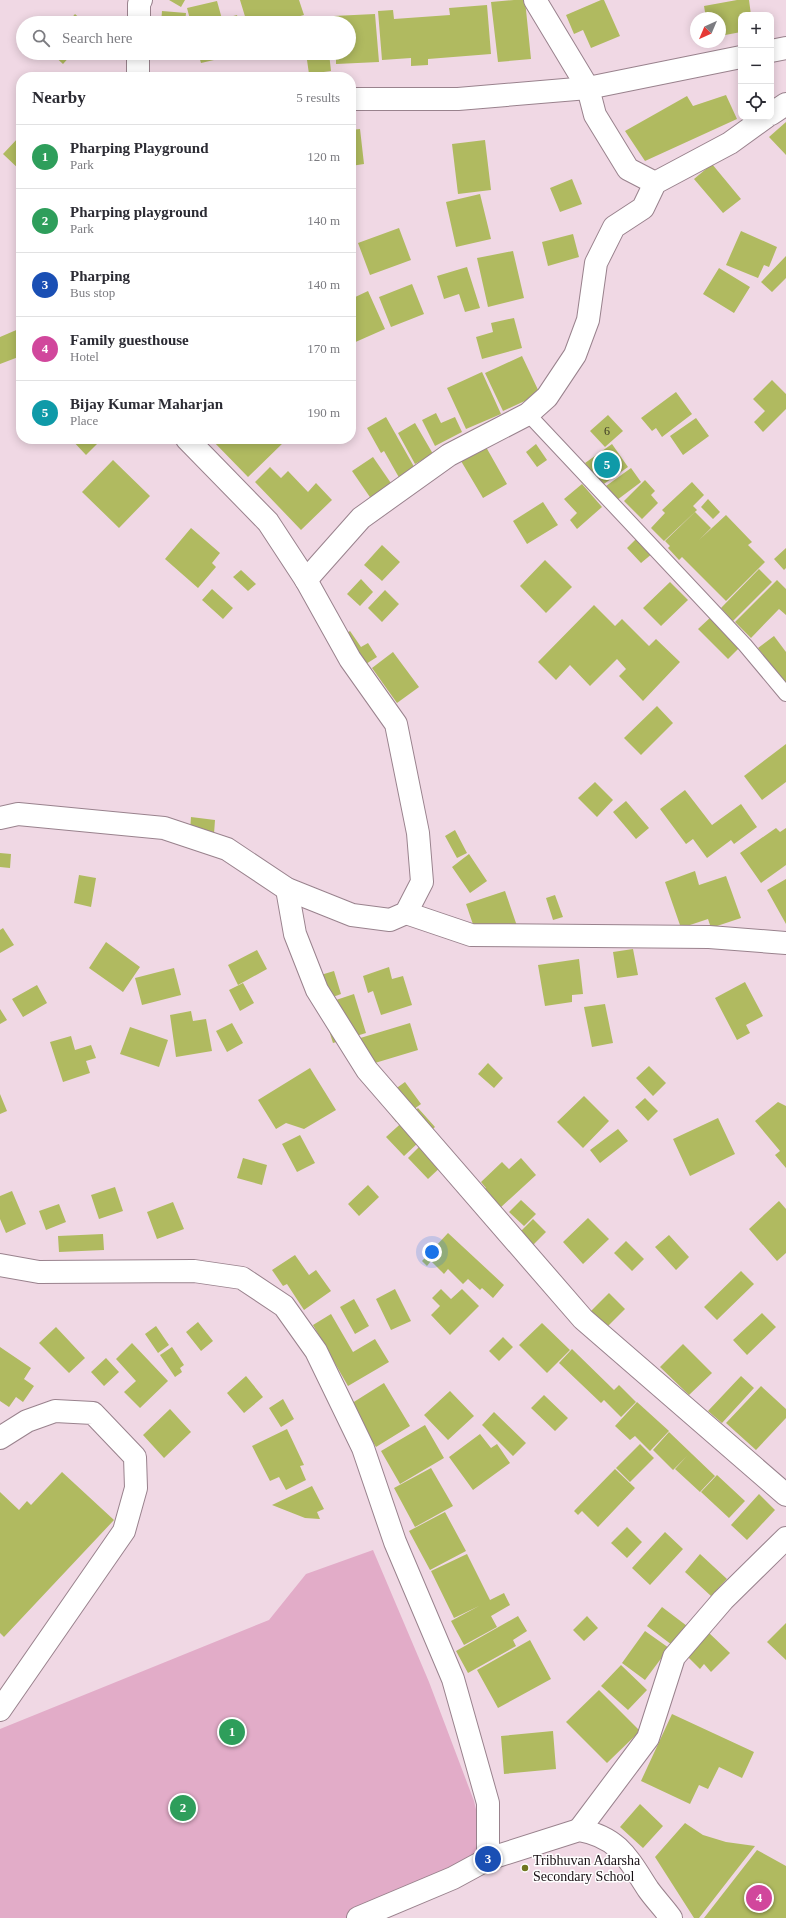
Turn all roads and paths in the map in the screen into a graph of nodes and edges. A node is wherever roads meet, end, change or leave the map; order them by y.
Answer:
1 (141, 0) edge
2 (535, 0) edge
3 (139, 16) edge
4 (786, 48) edge
5 (774, 50) edge
6 (738, 58) edge
7 (138, 60) edge
8 (138, 72) edge
9 (588, 88) junction
10 (356, 99) edge
11 (786, 104) edge
12 (774, 112) edge
13 (762, 120) edge
14 (654, 183) junction
15 (528, 414) junction
16 (192, 444) edge
17 (306, 580) junction
18 (786, 694) edge
19 (0, 818) edge
20 (287, 889) junction
21 (406, 913) junction
22 (786, 943) edge
23 (0, 1265) edge
24 (0, 1438) edge
25 (786, 1495) edge
26 (786, 1538) edge
27 (0, 1710) edge
28 (579, 1830) junction
29 (488, 1859) junction
30 (358, 1918) edge
31 (671, 1918) edge

1 - 3 street
2 - 9 street
4 - 5 street
6 - 9 street
7 - 8 street
9 - 10 street
9 - 14 street
11 - 12 street
13 - 14 street
14 - 15 street
15 - 17 street
15 - 18 lane
16 - 17 street
17 - 21 street
19 - 20 street
20 - 21 street
20 - 25 street
21 - 22 street
23 - 29 street
24 - 27 street
26 - 28 street
28 - 29 street
28 - 31 street
29 - 30 street

